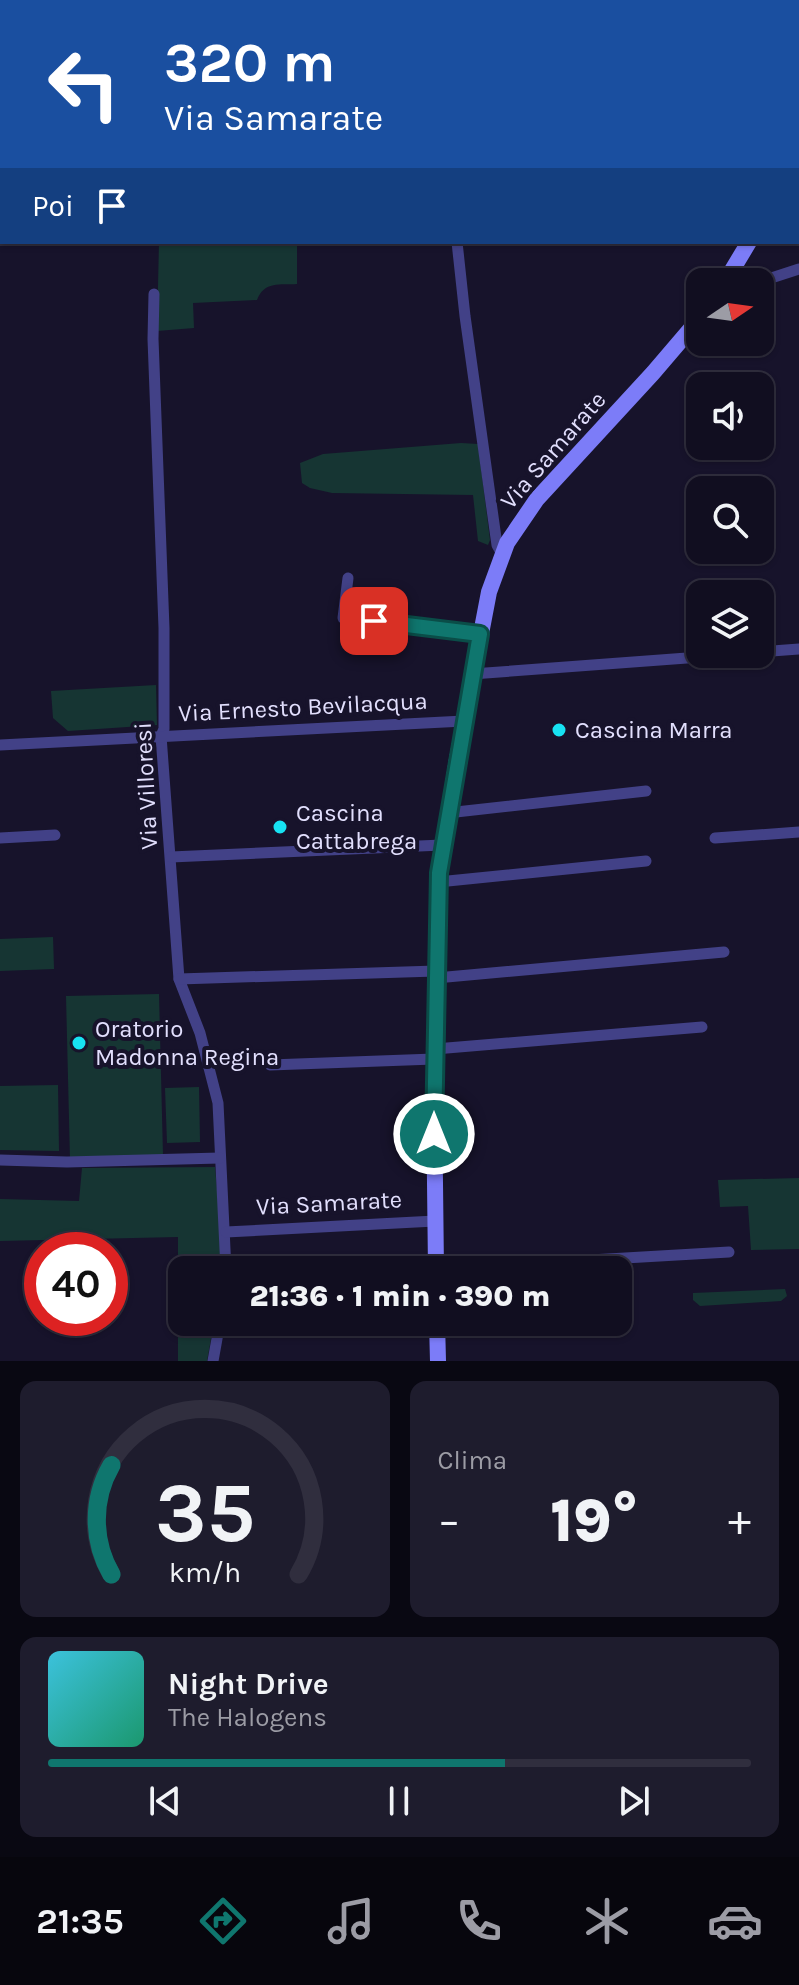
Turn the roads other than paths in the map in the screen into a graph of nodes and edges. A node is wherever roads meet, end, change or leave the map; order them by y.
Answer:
1 (457, 244) edge
2 (748, 244) edge
3 (733, 268) edge
4 (799, 269) edge
5 (774, 277) edge
6 (154, 294) dead end
7 (686, 334) edge
8 (502, 554) junction
9 (348, 578) dead end
10 (480, 634) junction
11 (799, 649) edge
12 (774, 651) edge
13 (686, 658) edge
14 (472, 674) junction
15 (464, 721) junction
16 (161, 736) junction
17 (0, 745) edge
18 (646, 791) dead end
19 (447, 813) junction
20 (799, 832) edge
21 (55, 835) dead end
22 (0, 838) edge
23 (715, 838) dead end
24 (442, 845) junction
25 (171, 857) junction
26 (646, 861) dead end
27 (438, 882) junction
28 (724, 952) dead end
29 (436, 974) junction
30 (179, 979) junction
31 (702, 1027) dead end
32 (434, 1054) junction
33 (270, 1065) dead end
34 (220, 1158) junction
35 (0, 1160) edge
36 (435, 1221) junction
37 (226, 1232) junction
38 (729, 1252) dead end
39 (226, 1256) edge
40 (436, 1256) edge
41 (632, 1258) edge
42 (217, 1336) edge
43 (437, 1336) edge
44 (213, 1361) edge
45 (438, 1361) edge

1 - 8 street
2 - 3 street
4 - 5 street
6 - 16 street, Via Villoresi
7 - 8 street, Via Samarate
8 - 10 street, Via Samarate
9 - 10 street
10 - 14 street, Via Samarate
11 - 12 street
13 - 14 street
14 - 15 street, Via Samarate
15 - 16 street, Via Ernesto Bevilacqua
15 - 19 street, Via Samarate
16 - 17 street, Via Ernesto Bevilacqua
16 - 25 street, Via Villoresi
18 - 19 street
19 - 24 street, Via Samarate
20 - 23 street
21 - 22 street
24 - 25 street
24 - 27 street, Via Samarate
25 - 30 street, Via Villoresi
26 - 27 street
27 - 29 street, Via Samarate
28 - 29 street
29 - 30 street
29 - 32 street, Via Samarate
30 - 34 street, Via Villoresi
31 - 32 street
32 - 33 street
32 - 36 street, Via Samarate
34 - 35 street
34 - 37 street, Via Villoresi
36 - 37 street, Via Samarate
36 - 40 street, Via Samarate
37 - 39 street, Via Villoresi
38 - 41 street
42 - 44 street
43 - 45 street

